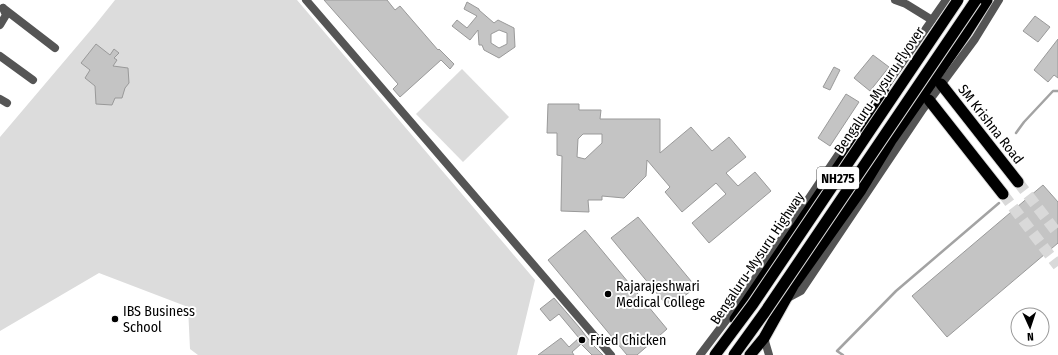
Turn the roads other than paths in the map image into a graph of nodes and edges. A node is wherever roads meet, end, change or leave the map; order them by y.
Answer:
1 (306, 0) edge
2 (895, 0) edge
3 (946, 0) edge
4 (952, 0) edge
5 (958, 0) edge
6 (976, 0) edge
7 (987, 0) edge
8 (999, 0) edge
9 (2, 7) edge
10 (932, 20) junction
11 (0, 25) edge
12 (55, 48) dead end
13 (0, 56) edge
14 (33, 80) dead end
15 (941, 84) junction
16 (929, 100) junction
17 (1018, 182) tunnel mouth
18 (1002, 194) tunnel mouth
19 (747, 297) junction
20 (785, 300) junction
21 (777, 315) junction
22 (764, 338) junction
23 (611, 355) edge
24 (700, 355) edge
25 (709, 355) edge
26 (715, 355) edge
27 (734, 355) edge
28 (750, 355) edge
29 (769, 355) edge

1 - 23 street
2 - 10 street
3 - 10 street, NH275
4 - 19 highway, Bengaluru-Mysuru Highway / NH275
5 - 26 highway, Bengaluru-Mysuru Flyover / NH275, bridge
6 - 27 highway, NH275, bridge
7 - 20 highway, NH275
8 - 15 street, NH275
9 - 11 street
9 - 12 street
10 - 19 street, NH275
13 - 14 street
15 - 16 street, NH275
15 - 17 highway, SM Krishna Road
16 - 18 highway
16 - 20 street, NH275
19 - 21 highway
19 - 24 street, NH275
19 - 25 highway, Bengaluru-Mysuru Highway / NH275
20 - 21 highway, NH275
21 - 22 highway, NH275
22 - 28 highway, NH275
22 - 29 street

